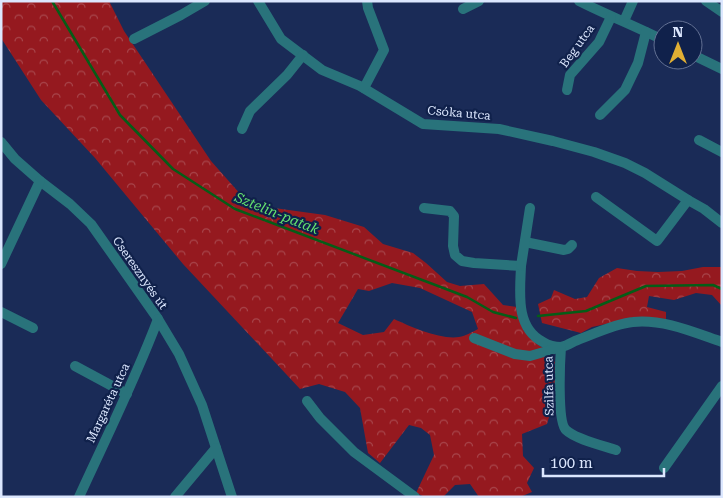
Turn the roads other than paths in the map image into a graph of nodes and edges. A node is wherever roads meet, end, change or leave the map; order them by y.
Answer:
1 (205, 1) edge
2 (258, 1) edge
3 (367, 1) edge
4 (479, 1) edge
5 (579, 1) edge
6 (633, 1) edge
7 (706, 1) edge
8 (463, 9) dead end
9 (722, 12) edge
10 (611, 17) junction
11 (624, 22) junction
12 (646, 32) junction
13 (653, 35) edge
14 (134, 38) dead end
15 (303, 55) junction
16 (703, 60) edge
17 (722, 69) edge
18 (364, 88) junction
19 (567, 90) dead end
20 (600, 116) dead end
21 (242, 130) dead end
22 (699, 140) dead end
23 (1, 142) edge
24 (722, 152) edge
25 (40, 181) junction
26 (596, 197) dead end
27 (688, 200) junction
28 (424, 208) dead end
29 (530, 208) dead end
30 (722, 222) edge
31 (525, 242) junction
32 (572, 245) dead end
33 (1, 264) edge
34 (521, 266) junction
35 (1, 312) edge
36 (158, 319) junction
37 (33, 328) dead end
38 (474, 338) dead end
39 (722, 342) edge
40 (561, 347) junction
41 (75, 366) dead end
42 (722, 386) edge
43 (127, 394) junction
44 (307, 402) dead end
45 (216, 448) junction
46 (616, 450) dead end
47 (664, 468) dead end
48 (78, 497) edge
49 (175, 497) edge
50 (232, 497) edge
51 (415, 497) edge

1 - 14 street
2 - 15 street, Csóka utca
3 - 18 street
4 - 8 street
5 - 10 street
6 - 11 street
7 - 9 street
10 - 11 street
10 - 19 street, Beg utca
11 - 12 street
12 - 13 street
12 - 20 street
15 - 18 street, Csóka utca
15 - 21 street
16 - 17 street
18 - 27 street, Csóka utca
22 - 24 street
23 - 25 street, Cseresznyés út
25 - 33 street
25 - 36 street, Cseresznyés út
26 - 27 street
27 - 30 street, Csóka utca
28 - 34 street
29 - 31 street
31 - 32 street
31 - 34 street
34 - 40 street
35 - 37 street
36 - 43 street, Margaréta utca
36 - 45 street, Cseresznyés út
38 - 40 street
39 - 40 street
40 - 46 street, Szilfa utca
41 - 43 street
42 - 47 street
43 - 48 street, Margaréta utca
44 - 51 street
45 - 49 street
45 - 50 street, Cseresznyés út

